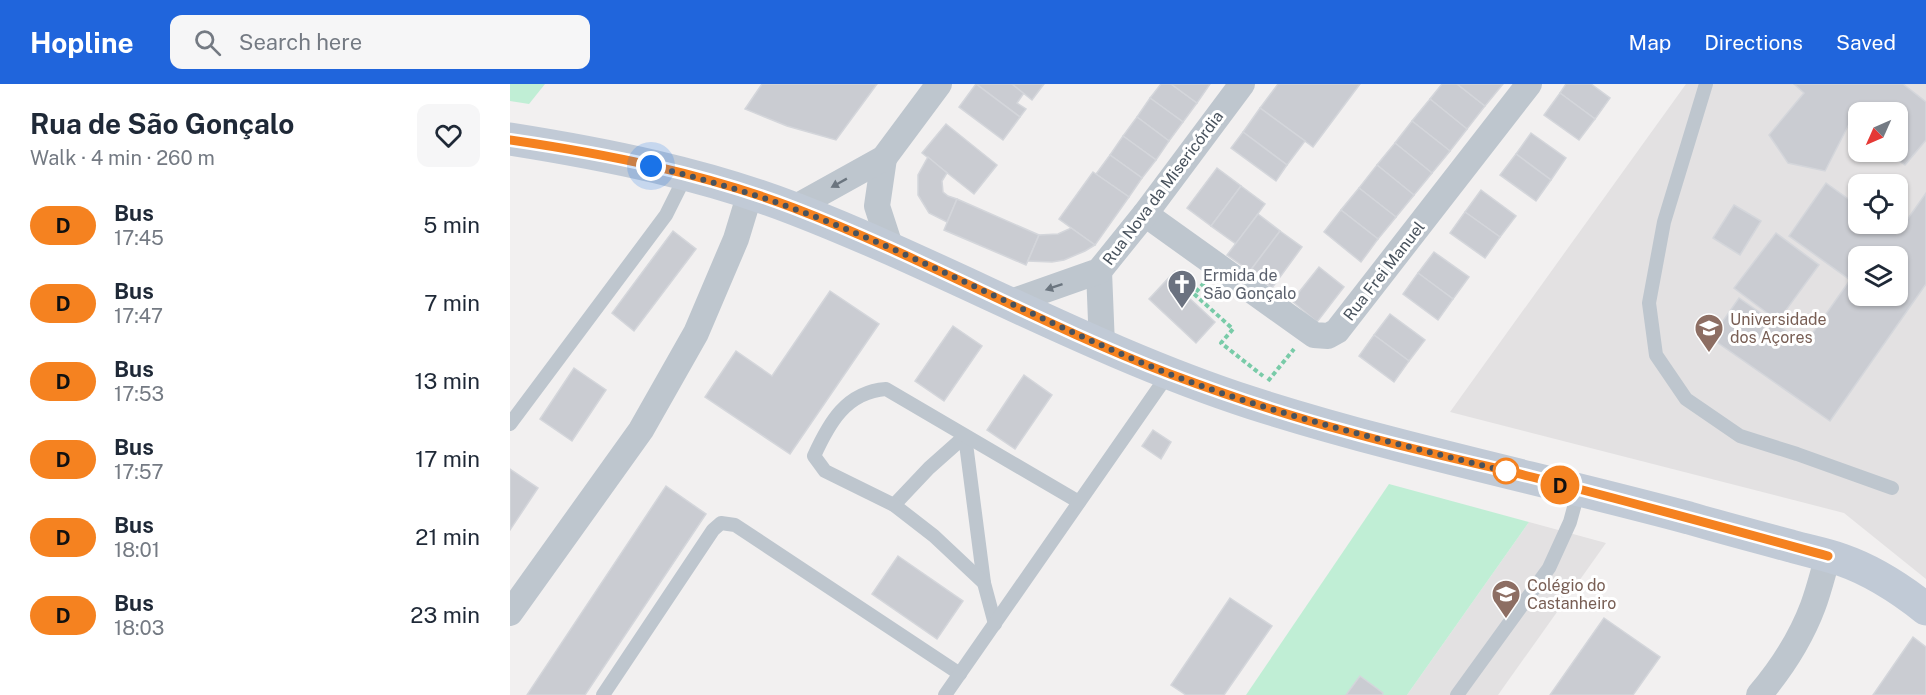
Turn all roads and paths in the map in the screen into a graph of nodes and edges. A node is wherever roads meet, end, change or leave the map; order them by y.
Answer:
1 (939, 84) edge
2 (1242, 84) edge
3 (1529, 84) edge
4 (1706, 84) edge
5 (510, 140) edge
6 (885, 158) junction
7 (686, 175) junction
8 (750, 193) junction
9 (794, 208) junction
10 (1145, 214) junction
11 (891, 249) junction
12 (1100, 271) junction
13 (1194, 294) dead end
14 (1008, 303) junction
15 (1102, 345) junction
16 (1169, 373) junction
17 (1269, 380) dead end
18 (510, 424) edge
19 (965, 436) junction
20 (1892, 488) dead end
21 (1579, 489) junction
22 (1079, 502) junction
23 (894, 505) junction
24 (1828, 556) junction
25 (984, 583) junction
26 (1926, 609) edge
27 (510, 613) edge
28 (995, 624) junction
29 (960, 674) junction
30 (603, 695) edge
31 (945, 695) edge
32 (1457, 695) edge
33 (1759, 695) edge

1 - 6 street
2 - 10 street, Rua Nova da Misericórdia
3 - 10 street, Rua Frei Manuel
4 - 20 lane
5 - 7 main road
6 -> 9 street
6 - 11 street
7 - 8 main road
7 - 18 lane
8 - 9 main road
8 - 27 street
9 - 11 main road
10 - 12 street, Rua Nova da Misericórdia
11 - 14 main road
12 -> 14 street, Rua Nova da Misericórdia
12 - 15 street
13 - 17 path
14 - 15 main road
15 - 16 main road
16 - 21 main road
16 - 22 lane
19 - 22 lane
19 - 23 lane
19 - 23 lane
19 - 25 lane
21 - 24 main road
21 - 32 lane
22 - 28 lane
23 - 25 lane
24 - 26 main road
24 - 33 street
25 - 28 lane
28 - 29 lane
29 - 30 lane
29 - 31 lane

